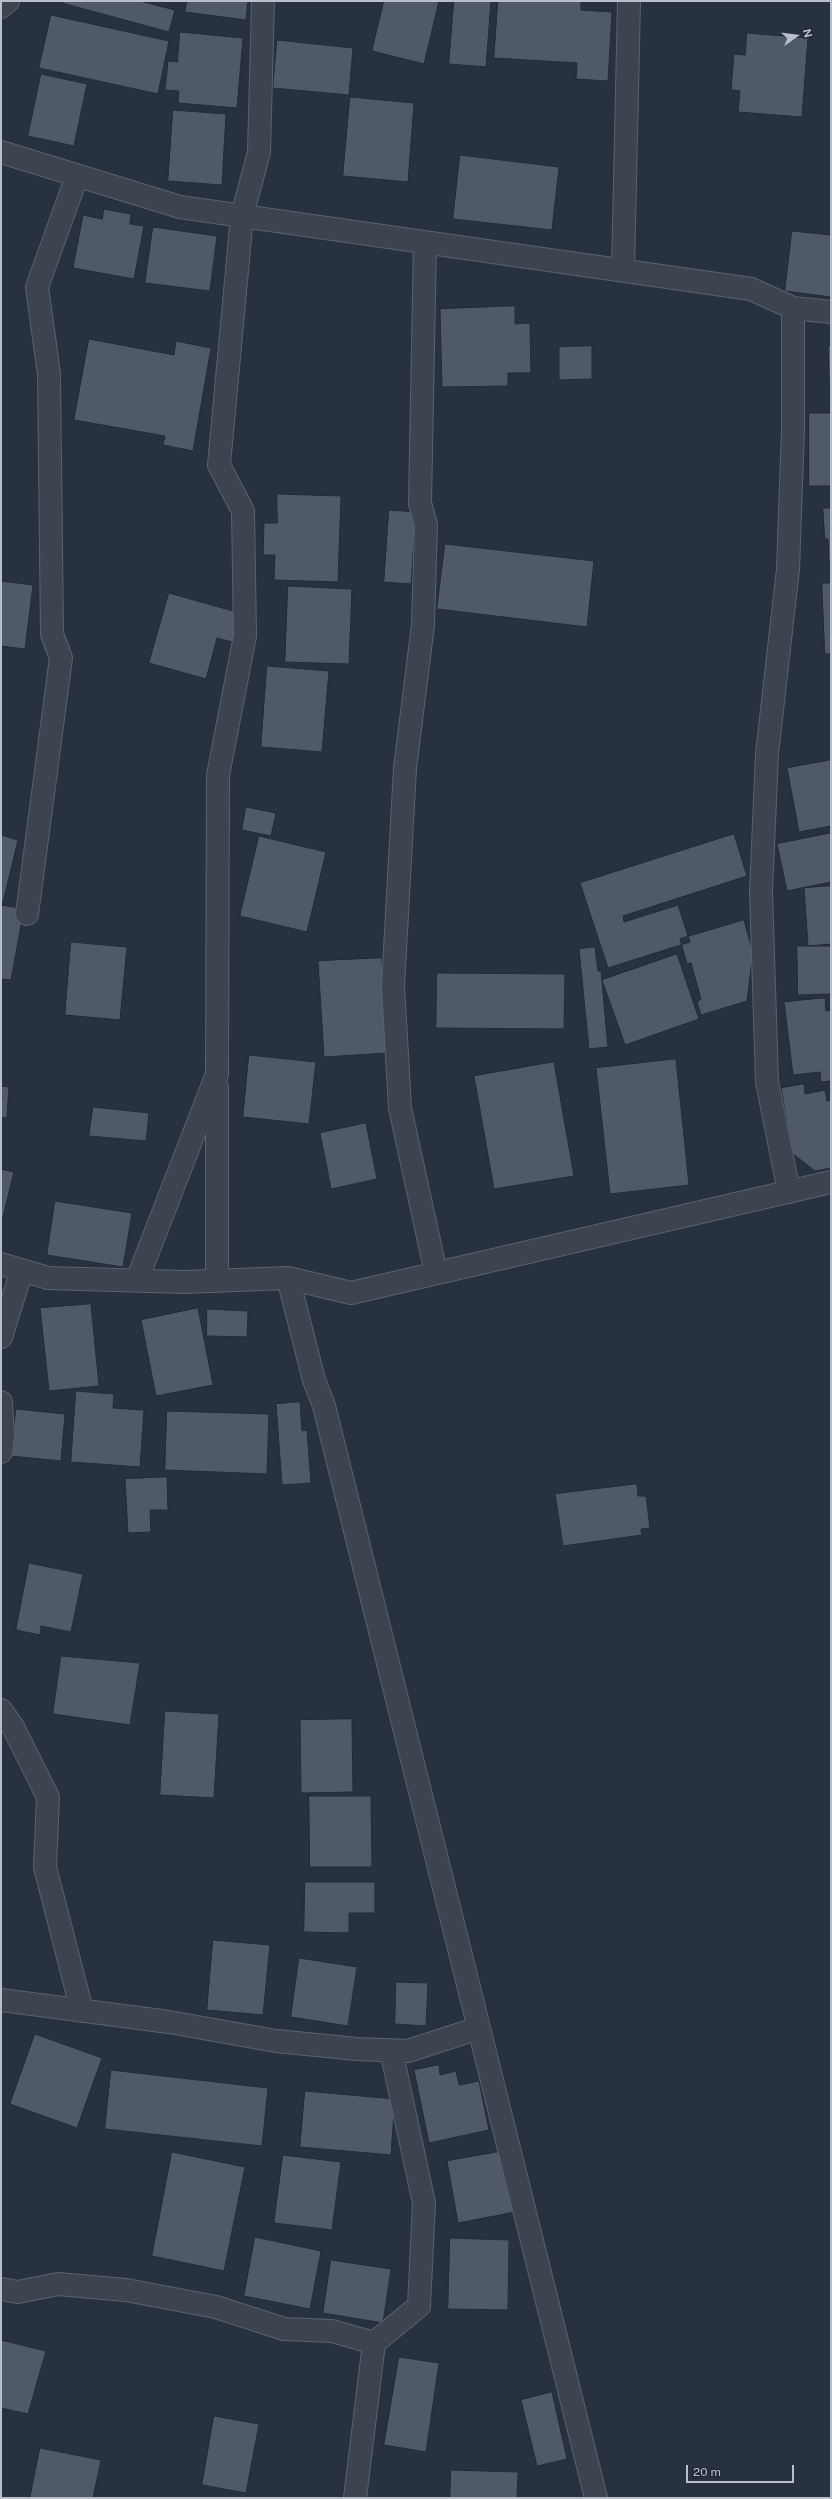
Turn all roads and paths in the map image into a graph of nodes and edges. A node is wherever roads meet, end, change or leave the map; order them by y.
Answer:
1 (8, 1) edge
2 (263, 1) edge
3 (629, 1) edge
4 (1, 6) edge
5 (1, 152) edge
6 (77, 176) junction
7 (242, 216) junction
8 (425, 242) junction
9 (623, 270) junction
10 (793, 308) junction
11 (831, 312) edge
12 (27, 914) dead end
13 (217, 1074) junction
14 (831, 1182) edge
15 (789, 1192) junction
16 (1, 1264) edge
17 (22, 1270) junction
18 (436, 1273) junction
19 (288, 1278) junction
20 (137, 1280) junction
21 (217, 1281) junction
22 (1, 1337) edge
23 (1, 1402) edge
24 (1, 1452) edge
25 (1, 1710) edge
26 (1, 2000) edge
27 (82, 2011) junction
28 (479, 2028) junction
29 (391, 2050) junction
30 (1, 2289) edge
31 (374, 2343) junction
32 (355, 2498) edge
33 (596, 2498) edge

1 - 4 street
2 - 7 street
3 - 9 street
5 - 6 street
6 - 7 street
6 - 12 street
7 - 8 street
7 - 13 street
8 - 9 street
8 - 18 street
9 - 10 street
10 - 11 street
10 - 15 street
13 - 20 street
13 - 21 street
14 - 15 street
15 - 18 street
16 - 17 street
17 - 20 street
17 - 22 street
18 - 19 street
19 - 21 street
19 - 28 street
20 - 21 street
23 - 24 street
25 - 27 street
26 - 27 street
27 - 29 street
28 - 29 street
28 - 33 street
29 - 31 street
30 - 31 street
31 - 32 street

